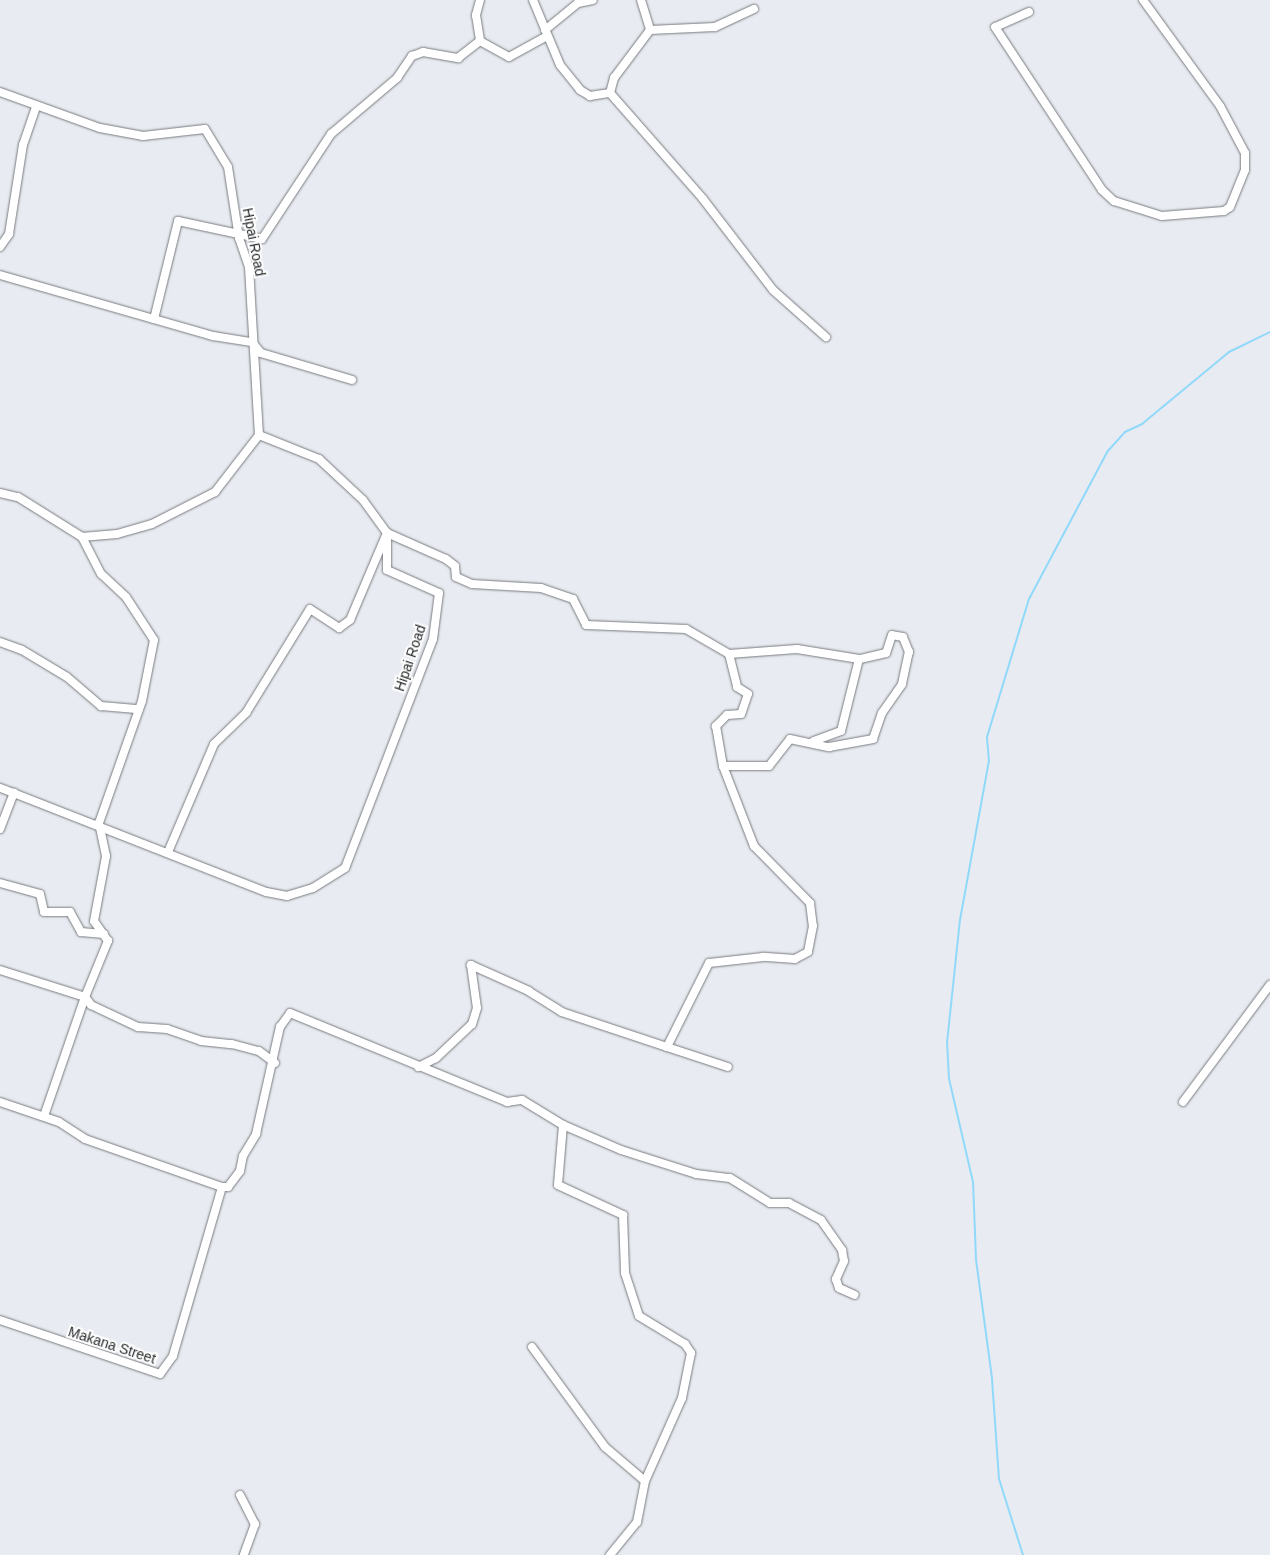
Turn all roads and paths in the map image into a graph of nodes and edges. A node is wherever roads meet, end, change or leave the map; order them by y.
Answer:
1 (480, 0) edge
2 (533, 0) edge
3 (593, 0) edge
4 (641, 0) edge
5 (1143, 0) edge
6 (754, 9) dead end
7 (1029, 12) dead end
8 (650, 30) junction
9 (546, 33) junction
10 (480, 41) junction
11 (0, 92) edge
12 (610, 93) junction
13 (36, 108) junction
14 (239, 238) junction
15 (0, 247) edge
16 (0, 275) edge
17 (154, 319) junction
18 (826, 337) dead end
19 (252, 342) junction
20 (352, 380) dead end
21 (259, 435) junction
22 (0, 493) edge
23 (386, 534) junction
24 (82, 537) junction
25 (0, 642) edge
26 (729, 654) junction
27 (859, 659) junction
28 (139, 709) junction
29 (814, 741) junction
30 (723, 766) junction
31 (0, 788) edge
32 (14, 793) junction
33 (99, 824) junction
34 (0, 829) edge
35 (168, 852) junction
36 (0, 883) edge
37 (104, 934) junction
38 (0, 970) edge
39 (1270, 985) edge
40 (85, 997) junction
41 (667, 1047) junction
42 (275, 1063) junction
43 (418, 1067) junction
44 (728, 1067) dead end
45 (0, 1102) edge
46 (1183, 1102) dead end
47 (44, 1116) junction
48 (563, 1125) junction
49 (222, 1187) junction
50 (855, 1294) dead end
51 (0, 1320) edge
52 (532, 1347) dead end
53 (645, 1481) junction
54 (240, 1495) dead end
55 (244, 1555) edge
56 (610, 1555) edge

1 - 10 street
2 - 9 street
3 - 9 street
4 - 8 street
5 - 7 street
6 - 8 street
8 - 12 street
9 - 10 street
9 - 12 street
10 - 14 street
11 - 13 street, Hipai Road
12 - 18 street
13 - 14 street, Hipai Road
13 - 15 street
14 - 17 street
14 - 19 street, Hipai Road
16 - 17 street
17 - 19 street
19 - 20 street
19 - 21 street, Hipai Road
21 - 23 street
21 - 24 street
22 - 24 street
23 - 26 street
23 - 35 street
23 - 35 street, Hipai Road
24 - 28 street
25 - 28 street
26 - 27 street
26 - 30 street
27 - 29 street
27 - 29 street
28 - 33 street
29 - 30 street
30 - 41 street
31 - 32 street, Hipai Road
32 - 33 street, Hipai Road
32 - 34 street
33 - 35 street, Hipai Road
33 - 37 street
36 - 37 street
37 - 40 street
38 - 40 street
39 - 46 street
40 - 42 street
40 - 47 street
41 - 43 street
41 - 44 street
42 - 43 street
42 - 49 street
43 - 48 street
45 - 47 street
47 - 49 street
48 - 50 street
48 - 53 street
49 - 51 street, Makana Street
52 - 53 street
53 - 56 street
54 - 55 street

